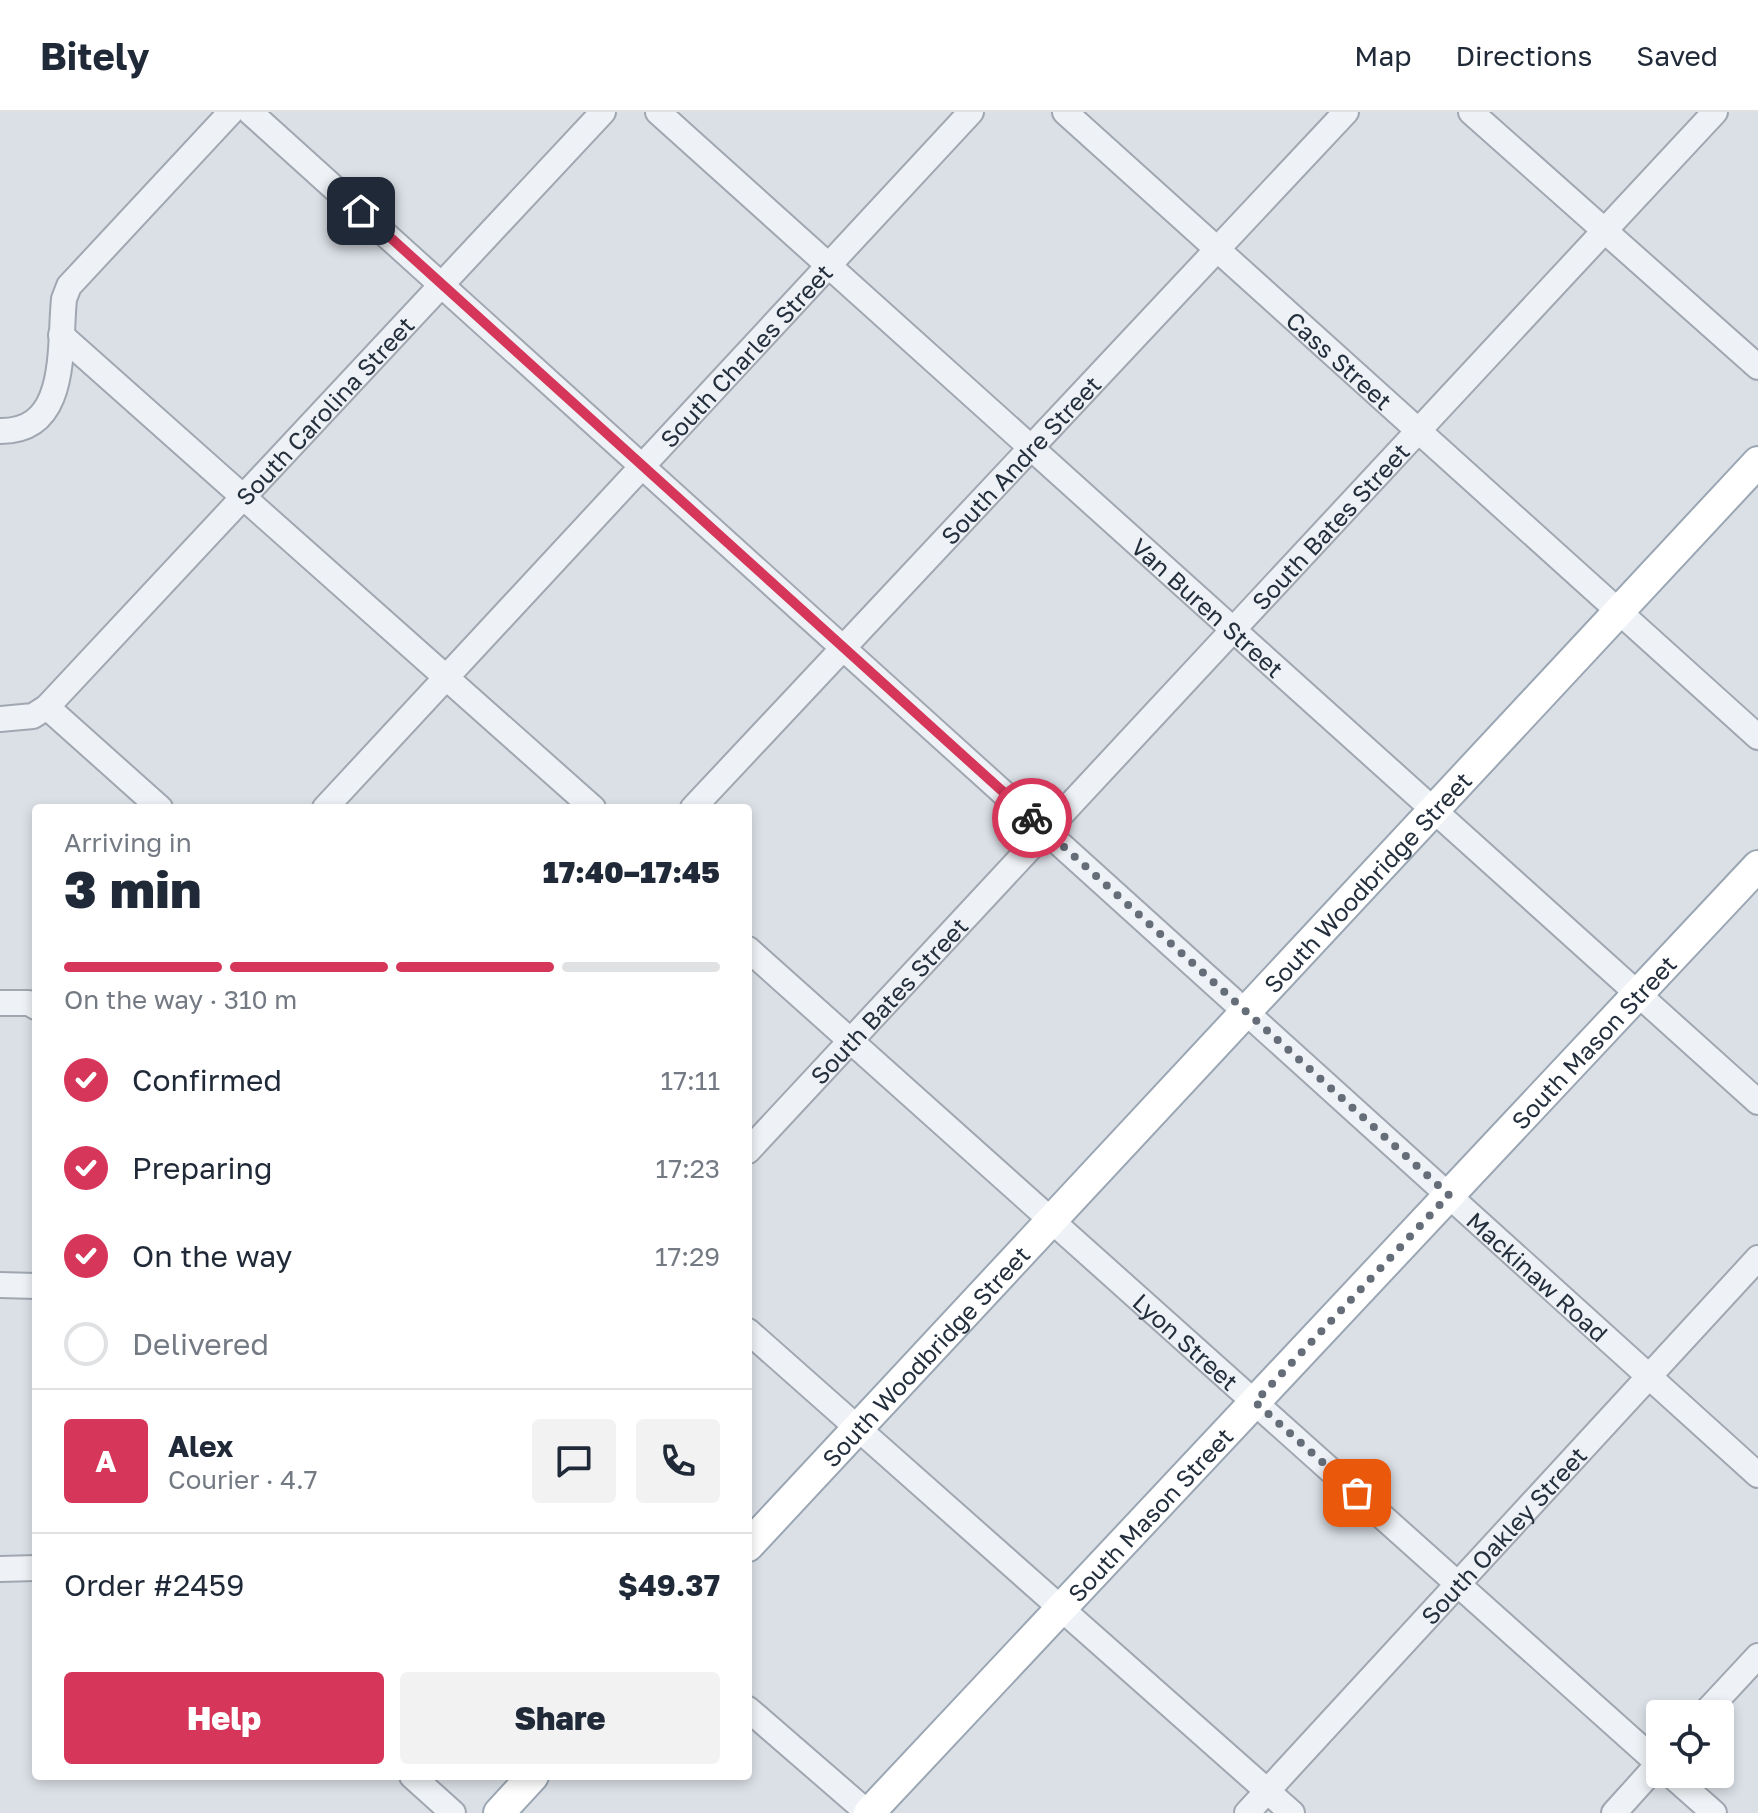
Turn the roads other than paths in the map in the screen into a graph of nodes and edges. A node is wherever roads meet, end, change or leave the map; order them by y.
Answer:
1 (231, 112) edge
2 (250, 112) edge
3 (603, 112) edge
4 (658, 112) edge
5 (971, 112) edge
6 (1065, 112) edge
7 (1346, 112) edge
8 (1471, 112) edge
9 (1715, 112) edge
10 (1604, 230) junction
11 (1216, 248) junction
12 (830, 265) junction
13 (441, 283) junction
14 (61, 335) junction
15 (1758, 367) edge
16 (0, 431) edge
17 (1420, 431) junction
18 (1031, 446) junction
19 (1758, 462) edge
20 (642, 465) junction
21 (243, 496) junction
22 (1620, 611) junction
23 (1232, 628) junction
24 (844, 647) junction
25 (445, 679) junction
26 (47, 707) junction
27 (0, 719) edge
28 (1758, 737) edge
29 (156, 804) edge
30 (329, 804) edge
31 (588, 804) edge
32 (697, 804) edge
33 (1434, 812) junction
34 (1045, 830) junction
35 (1758, 866) edge
36 (752, 953) edge
37 (1637, 994) junction
38 (0, 1003) edge
39 (32, 1005) edge
40 (1248, 1014) junction
41 (851, 1040) junction
42 (1758, 1102) edge
43 (752, 1147) edge
44 (1449, 1195) junction
45 (1051, 1219) junction
46 (1758, 1258) edge
47 (0, 1285) edge
48 (32, 1286) edge
49 (752, 1335) edge
50 (1650, 1377) junction
51 (1255, 1402) junction
52 (858, 1429) junction
53 (1758, 1475) edge
54 (752, 1542) edge
55 (32, 1568) edge
56 (0, 1569) edge
57 (1459, 1584) junction
58 (1061, 1610) junction
59 (1758, 1656) edge
60 (1717, 1700) edge
61 (752, 1712) edge
62 (1646, 1752) edge
63 (416, 1780) edge
64 (529, 1780) edge
65 (1646, 1782) edge
66 (1686, 1788) edge
67 (1267, 1791) junction
68 (453, 1813) edge
69 (499, 1813) edge
70 (868, 1813) edge
71 (1247, 1813) edge
72 (1292, 1813) edge
73 (1614, 1813) edge
74 (1714, 1813) edge

1 - 14 street
2 - 13 street, Mackinaw Road
3 - 13 street, South Carolina Street
4 - 12 street, Van Buren Street
5 - 12 street, South Charles Street
6 - 11 street, Cass Street
7 - 11 street, South Andre Street
8 - 10 street
9 - 10 street, South Bates Street
10 - 15 street
10 - 17 street, South Bates Street
11 - 17 street, Cass Street
11 - 18 street, South Andre Street
12 - 18 street, Van Buren Street
12 - 20 street, South Charles Street
13 - 20 street, Mackinaw Road
13 - 21 street, South Carolina Street
14 - 16 street
14 - 21 street
17 - 22 street, Cass Street
17 - 23 street, South Bates Street
18 - 23 street, Van Buren Street
18 - 24 street, South Andre Street
19 - 22 main road, South Woodbridge Street
20 - 24 street, Mackinaw Road
20 - 25 street, South Charles Street
21 - 25 street
21 - 26 street, South Carolina Street
22 - 28 street, Cass Street
22 - 33 main road, South Woodbridge Street
23 - 33 street, Van Buren Street
23 - 34 street, South Bates Street
24 - 32 street, South Andre Street
24 - 34 street, Mackinaw Road
25 - 30 street, South Charles Street
25 - 31 street
26 - 27 street
26 - 29 street
33 - 37 street, Van Buren Street
33 - 40 main road, South Woodbridge Street
34 - 40 street, Mackinaw Road
34 - 41 street, South Bates Street
35 - 37 main road, South Mason Street
36 - 41 street, Lyon Street
37 - 42 street, Van Buren Street
37 - 44 main road, South Mason Street
38 - 39 street
40 - 44 street, Mackinaw Road
40 - 45 main road, South Woodbridge Street
41 - 43 street, South Bates Street
41 - 45 street, Lyon Street
44 - 50 street, Mackinaw Road
44 - 51 main road, South Mason Street
45 - 51 street, Lyon Street
45 - 52 main road, South Woodbridge Street
46 - 50 street, South Oakley Street
47 - 48 street
49 - 52 street
50 - 53 street, Mackinaw Road
50 - 57 street, South Oakley Street
51 - 57 street, Lyon Street
51 - 58 main road, South Mason Street
52 - 54 main road, South Woodbridge Street
52 - 58 street
55 - 56 street
57 - 62 street, Lyon Street
57 - 67 street, South Oakley Street
58 - 67 street
58 - 70 main road, South Mason Street
59 - 60 street
61 - 70 street
63 - 68 street
64 - 69 main road
65 - 73 street
66 - 74 street, Lyon Street
67 - 71 street, South Oakley Street
67 - 72 street

